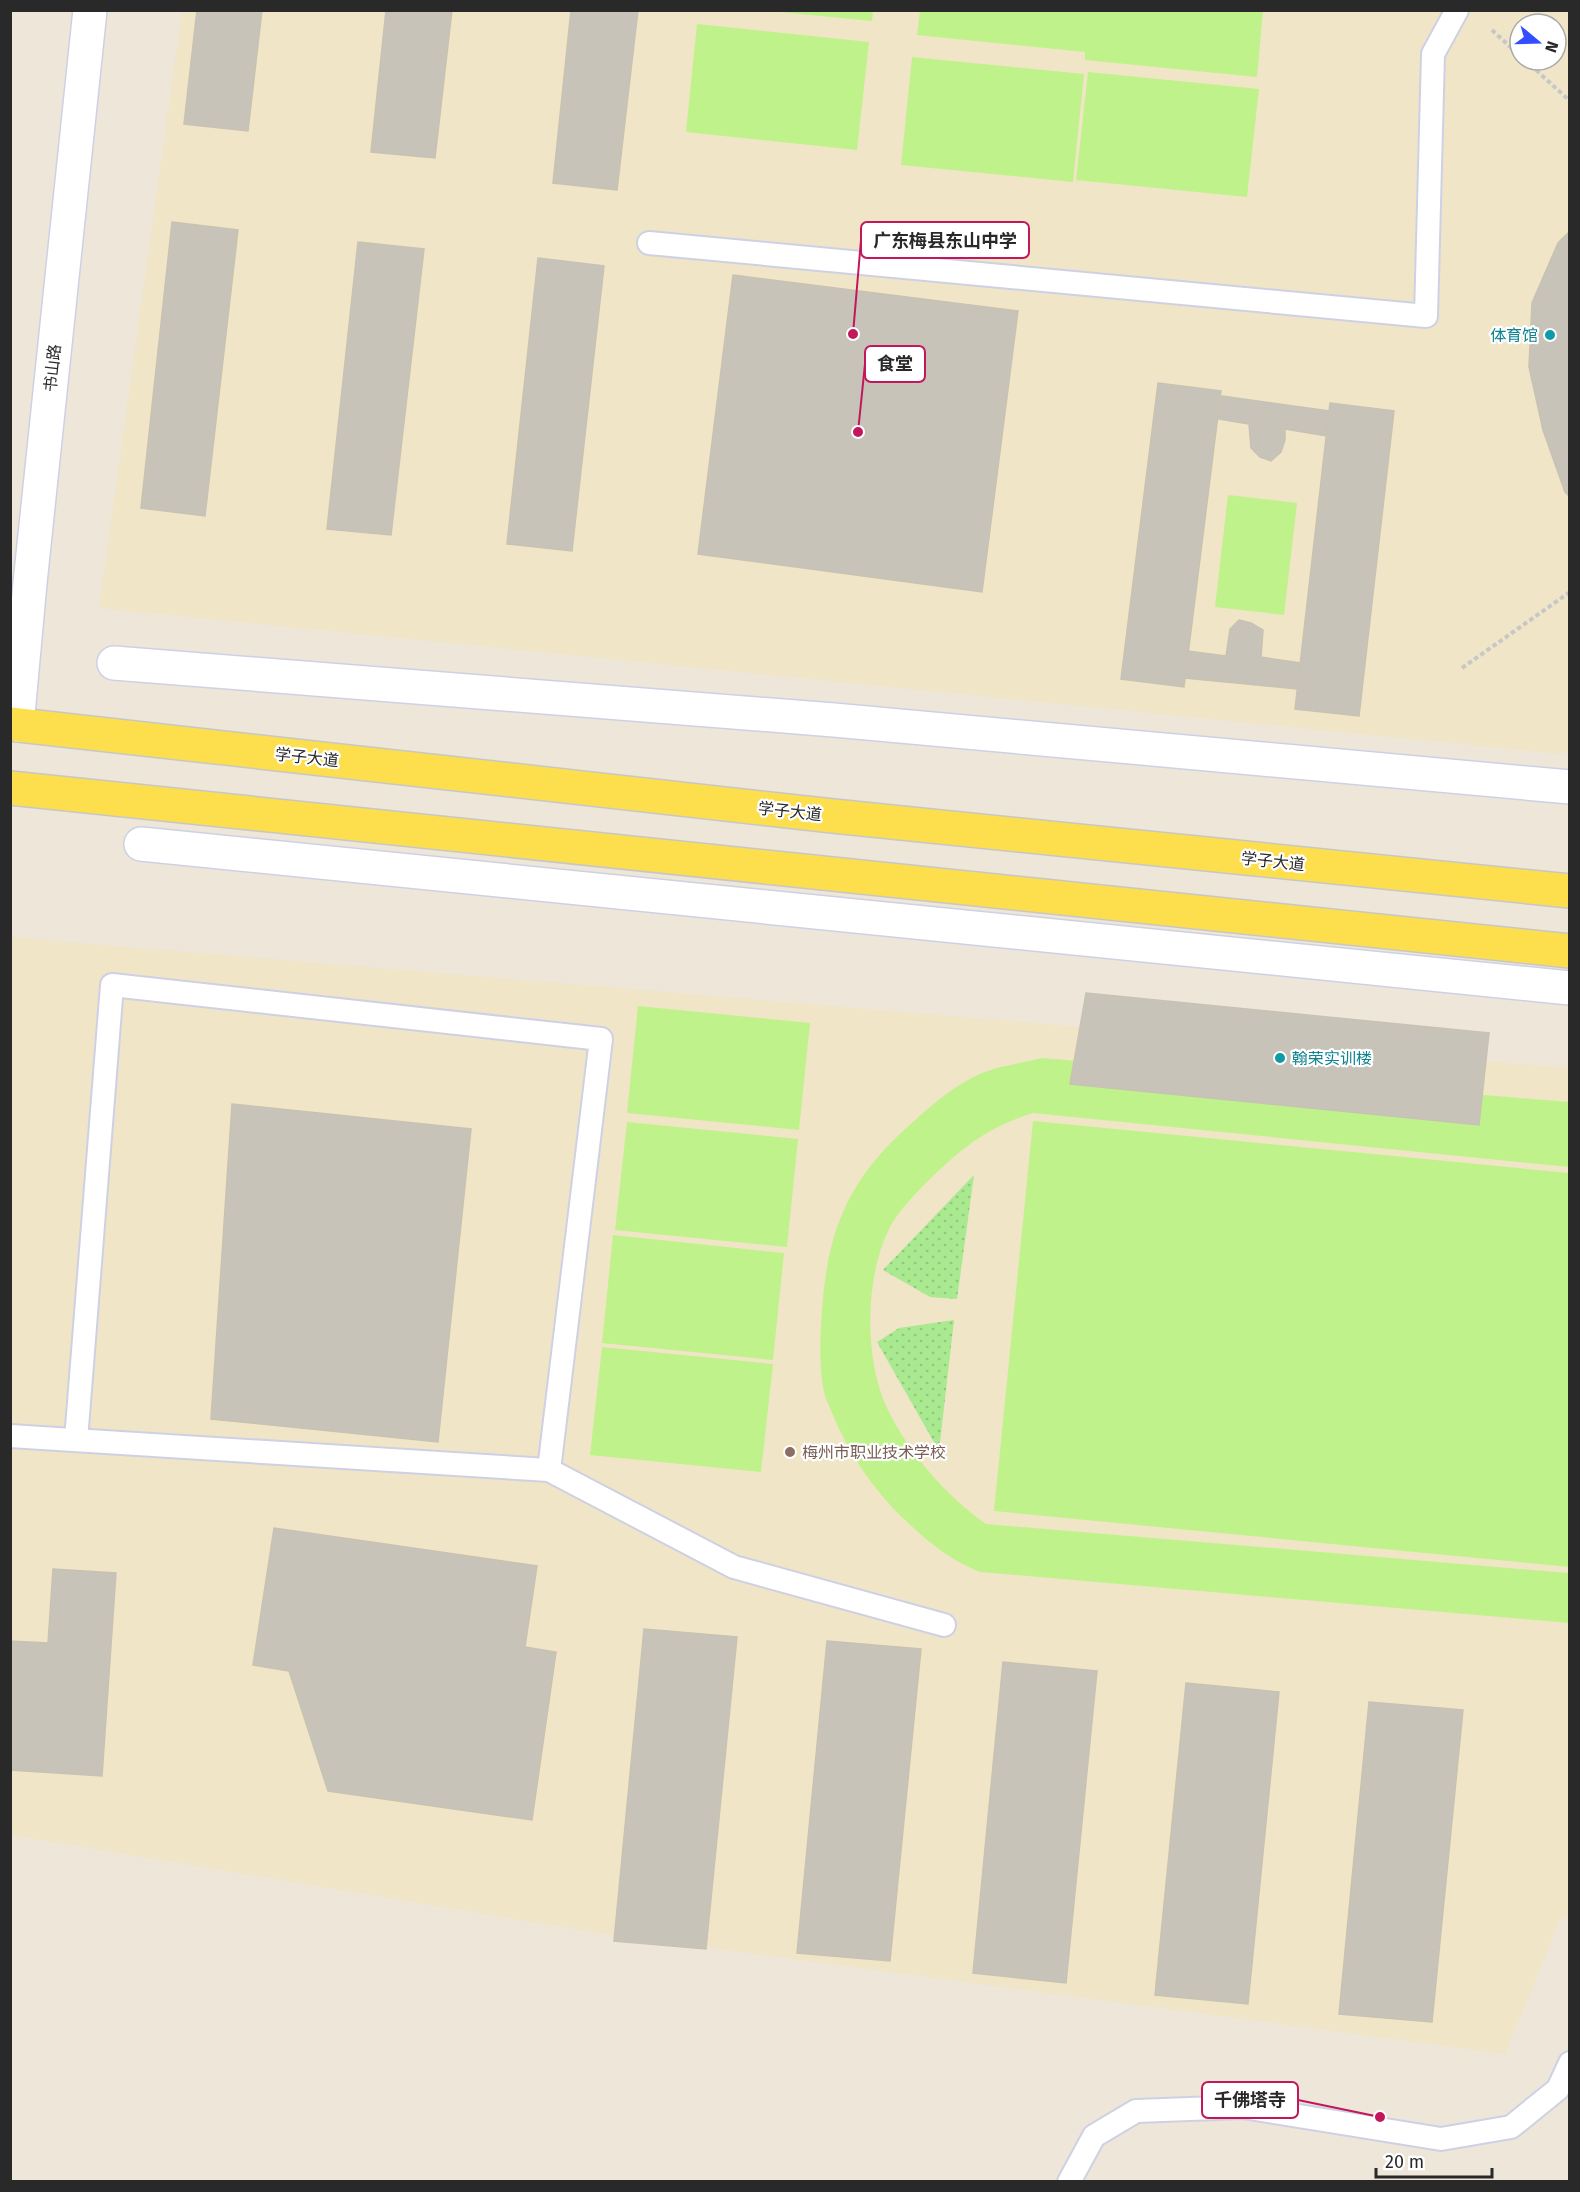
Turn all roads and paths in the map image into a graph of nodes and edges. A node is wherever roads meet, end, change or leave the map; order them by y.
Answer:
1 (90, 10) edge
2 (1452, 11) edge
3 (1492, 30) dead end
4 (1508, 45) edge
5 (1538, 72) edge
6 (1569, 101) edge
7 (650, 243) dead end
8 (1569, 592) edge
9 (114, 663) dead end
10 (1462, 668) dead end
11 (14, 725) edge
12 (1569, 787) edge
13 (10, 788) edge
14 (141, 844) dead end
15 (1569, 891) edge
16 (1569, 951) edge
17 (1569, 988) edge
18 (10, 1436) edge
19 (76, 1440) junction
20 (549, 1470) junction
21 (944, 1625) dead end
22 (1569, 2063) edge
23 (1563, 2091) edge
24 (1070, 2181) edge

1 - 11 street, 书山路
2 - 7 lane
3 - 4 path
5 - 6 path
8 - 10 path
9 - 12 street
11 - 15 main road, 学子大道
13 - 16 main road
14 - 17 street
18 - 19 lane
19 - 20 lane
19 - 20 lane
20 - 21 lane
22 - 23 lane
23 - 24 lane

